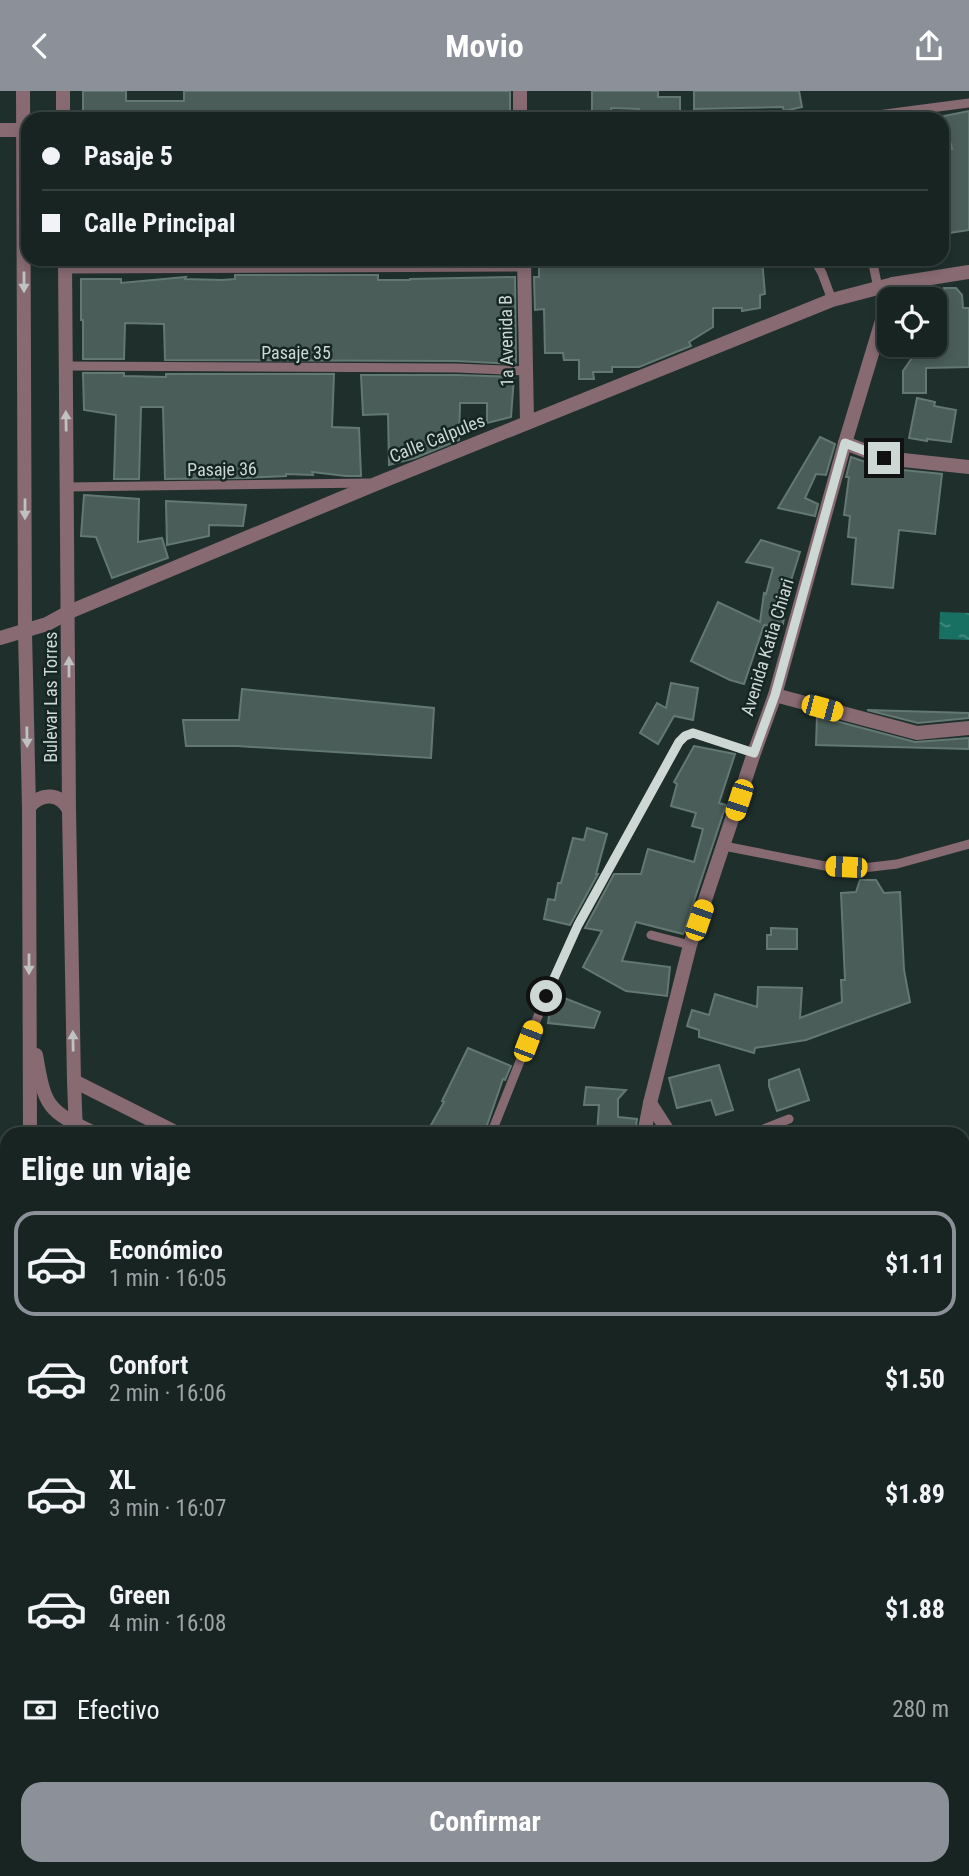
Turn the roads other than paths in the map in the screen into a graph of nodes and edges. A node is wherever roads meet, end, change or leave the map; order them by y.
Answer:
1 (23, 91) edge
2 (63, 91) edge
3 (520, 91) edge
4 (969, 103) edge
5 (25, 112) edge
6 (63, 112) edge
7 (520, 112) edge
8 (900, 112) edge
9 (0, 130) edge
10 (21, 130) edge
11 (26, 266) edge
12 (65, 266) edge
13 (524, 266) edge
14 (818, 266) edge
15 (873, 266) edge
16 (969, 272) edge
17 (893, 284) junction
18 (878, 287) edge
19 (882, 287) edge
20 (877, 288) edge
21 (832, 300) junction
22 (66, 366) junction
23 (526, 371) junction
24 (527, 422) junction
25 (845, 443) junction
26 (969, 467) edge
27 (378, 483) junction
28 (67, 487) junction
29 (69, 612) junction
30 (25, 632) junction
31 (0, 638) edge
32 (775, 695) junction
33 (969, 729) edge
34 (754, 753) junction
35 (29, 807) junction
36 (69, 810) junction
37 (969, 844) edge
38 (724, 846) junction
39 (651, 935) dead end
40 (690, 945) junction
41 (29, 1012) junction
42 (74, 1081) junction
43 (650, 1103) junction
44 (789, 1119) dead end
45 (30, 1127) edge
46 (74, 1127) edge
47 (76, 1127) edge
48 (165, 1127) edge
49 (494, 1127) edge
50 (645, 1127) edge
51 (665, 1127) edge
52 (769, 1127) edge

1 - 5 street, Bulevar Las Torres
2 - 6 street
3 - 7 street
4 - 8 lane
9 - 10 street
11 -> 30 street, Bulevar Las Torres
12 - 22 street, Bulevar Las Torres
13 - 23 street, 1a Avenida B
14 - 21 lane
15 - 18 lane
16 - 17 street
17 - 19 street, Calle Calpules
17 - 25 street, Avenida Katia Chiari
20 - 21 street, Calle Calpules
21 - 24 street, Calle Calpules
22 - 23 lane, Pasaje 35
28 -> 22 street, Bulevar Las Torres
23 - 24 street, 1a Avenida B
24 - 27 street, Calle Calpules
25 - 26 street
25 - 32 street, Avenida Katia Chiari
27 - 28 lane, Pasaje 36
27 - 29 street, Calle Calpules
28 - 29 street, Bulevar Las Torres
29 - 30 street, Calle Calpules
36 -> 29 street, Bulevar Las Torres
30 - 31 street, Calle Calpules
30 -> 35 street, Bulevar Las Torres
32 - 33 street
32 - 34 street, Avenida Katia Chiari
34 - 38 street, Avenida Katia Chiari
34 - 49 lane
35 - 36 street
35 -> 41 street, Bulevar Las Torres
42 -> 36 street, Bulevar Las Torres
37 - 38 lane
38 - 40 street, Avenida Katia Chiari
39 - 40 lane
40 - 43 street, Avenida Katia Chiari
41 - 45 street, Bulevar Las Torres
41 - 46 street
42 - 47 street, Bulevar Las Torres
42 - 48 street
43 - 50 street, Avenida Katia Chiari
43 - 51 street
44 - 52 lane

